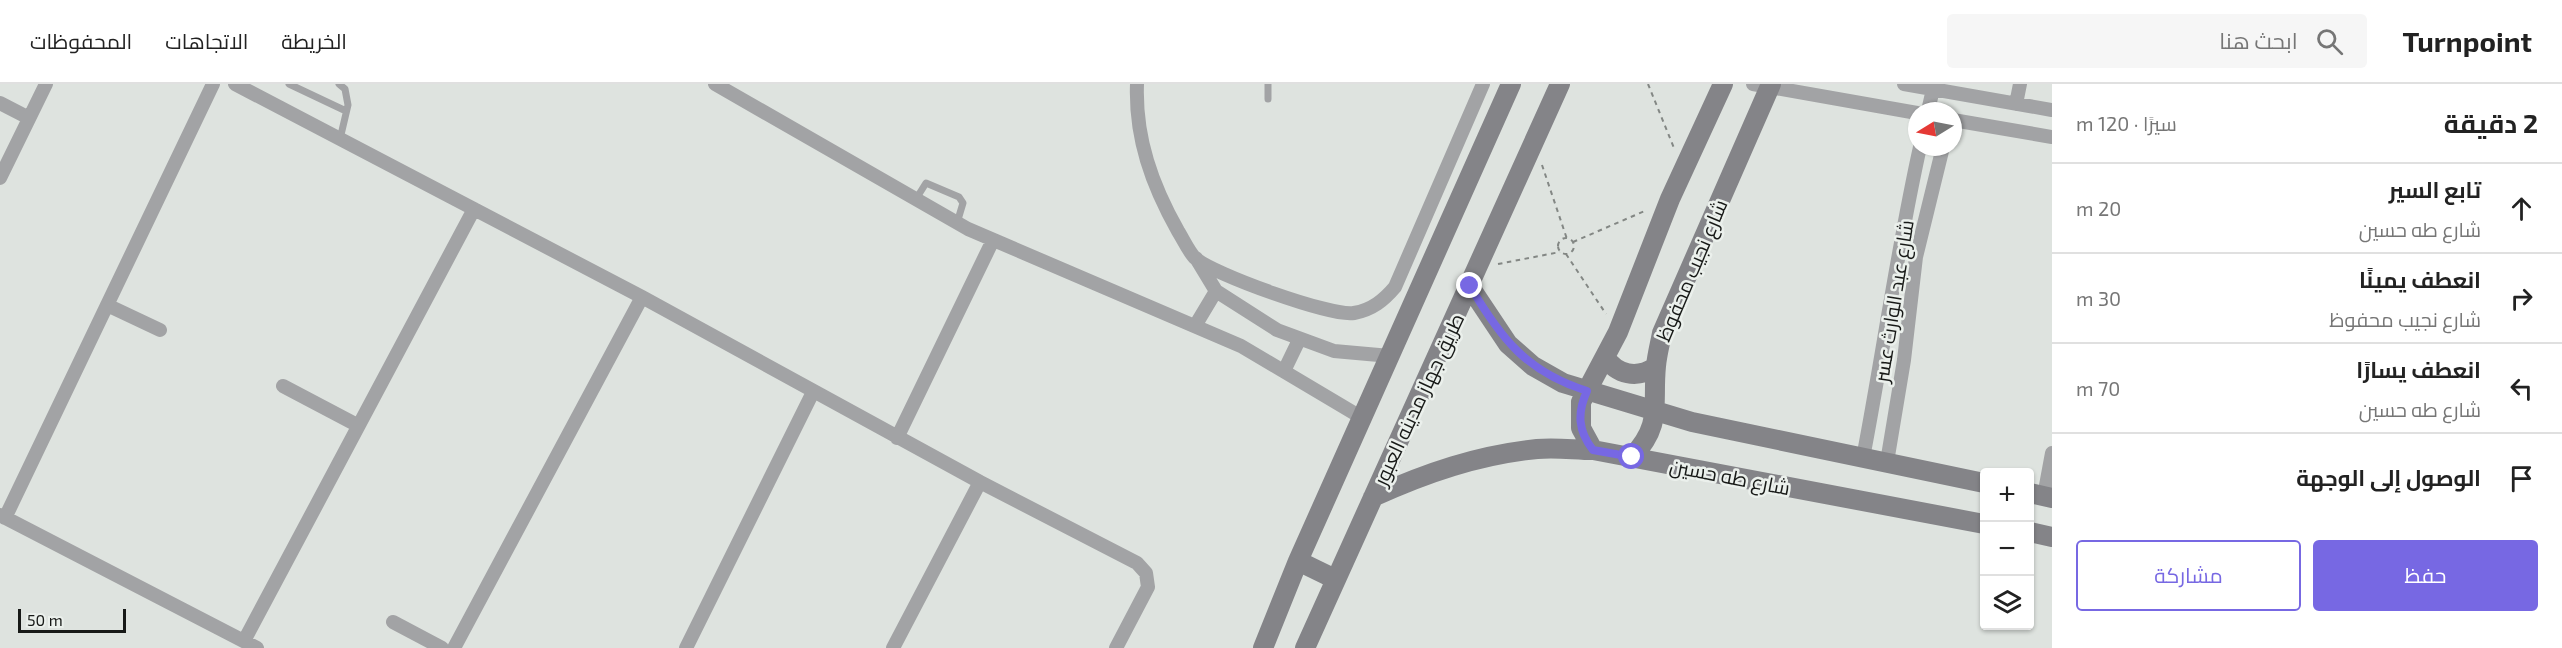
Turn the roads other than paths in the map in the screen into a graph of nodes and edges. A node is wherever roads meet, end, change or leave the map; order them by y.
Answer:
1 (46, 84) edge
2 (213, 84) edge
3 (235, 84) edge
4 (289, 84) edge
5 (339, 84) edge
6 (714, 84) edge
7 (1137, 84) edge
8 (1268, 84) edge
9 (1483, 84) edge
10 (1511, 84) edge
11 (1723, 84) edge
12 (1904, 84) edge
13 (2020, 84) edge
14 (1556, 85) edge
15 (1764, 85) edge
16 (1933, 89) junction
17 (1956, 93) junction
18 (1268, 99) dead end
19 (1930, 102) edge
20 (1954, 102) edge
21 (0, 103) edge
22 (2016, 104) junction
23 (2052, 110) edge
24 (346, 111) junction
25 (1908, 112) edge
26 (29, 118) junction
27 (1962, 122) edge
28 (2052, 137) edge
29 (339, 139) junction
30 (1918, 156) edge
31 (1940, 156) edge
32 (0, 178) edge
33 (916, 199) junction
34 (474, 209) junction
35 (957, 223) junction
36 (993, 240) junction
37 (1196, 258) junction
38 (1474, 277) junction
39 (1216, 291) junction
40 (642, 297) junction
41 (107, 305) junction
42 (1195, 326) junction
43 (160, 330) dead end
44 (1299, 340) junction
45 (1390, 356) junction
46 (1605, 357) junction
47 (1655, 367) junction
48 (1284, 371) junction
49 (283, 386) dead end
50 (1587, 391) junction
51 (813, 392) junction
52 (1656, 411) junction
53 (1364, 419) junction
54 (357, 425) junction
55 (897, 438) junction
56 (1593, 450) junction
57 (2052, 453) edge
58 (1632, 457) junction
59 (1863, 458) junction
60 (1887, 462) junction
61 (980, 482) junction
62 (1980, 482) edge
63 (2042, 496) edge
64 (1373, 497) junction
65 (3, 517) edge
66 (1980, 523) edge
67 (2034, 533) edge
68 (2052, 537) edge
69 (1298, 561) junction
70 (1335, 579) junction
71 (393, 622) dead end
72 (244, 641) junction
73 (257, 648) edge
74 (442, 648) edge
75 (454, 648) edge
76 (686, 648) edge
77 (893, 648) edge
78 (1116, 648) edge
79 (1263, 648) edge
80 (1305, 648) edge

1 - 26 street
2 - 41 street
3 - 29 street
4 - 24 lane
5 - 24 lane
6 - 33 street
7 - 37 street
8 - 18 lane
9 - 37 street
10 - 45 street, طريق جهاز مدينه العبور
11 - 46 street
12 - 16 street
13 - 22 street
14 - 38 street, طريق جهاز مدينه العبور
15 - 25 street
15 - 47 street, شارع نجيب محفوظ
16 - 17 street
16 - 19 street
17 - 20 street
17 - 22 street
21 - 26 street
22 - 23 street
24 - 29 lane
26 - 32 street
27 - 28 street
29 - 34 street
30 - 59 street, شارع عبد الوارث عسر
31 - 60 street, شارع عبد الوارث عسر
33 - 35 street
33 - 35 lane
34 - 40 street
34 - 54 street
35 - 36 street
36 - 42 street
36 - 55 street
37 - 39 street
38 - 50 street
38 - 64 street, طريق جهاز مدينه العبور
39 - 42 street
39 - 44 street
40 - 51 street
40 - 75 street
41 - 43 street
41 - 65 street
42 - 48 street
44 - 45 street
44 - 48 street
45 - 53 street, طريق جهاز مدينه العبور
46 - 47 street
46 - 50 street
47 - 52 street, شارع نجيب محفوظ
48 - 53 street
49 - 54 street
50 - 52 street
50 - 56 street
51 - 55 street
51 - 76 street
52 - 58 street, شارع نجيب محفوظ
52 - 59 street
53 - 69 street, طريق جهاز مدينه العبور
54 - 72 street
55 - 61 street
56 - 58 street, شارع طه حسين
56 - 64 street, شارع طه حسين
57 - 63 street
58 - 66 street, شارع طه حسين
59 - 60 street
60 - 62 street
61 - 77 street
61 - 78 street
64 - 70 street, طريق جهاز مدينه العبور
65 - 72 street
67 - 68 street
69 - 70 street
69 - 79 street, طريق جهاز مدينه العبور
70 - 80 street, طريق جهاز مدينه العبور
71 - 74 street
72 - 73 street

